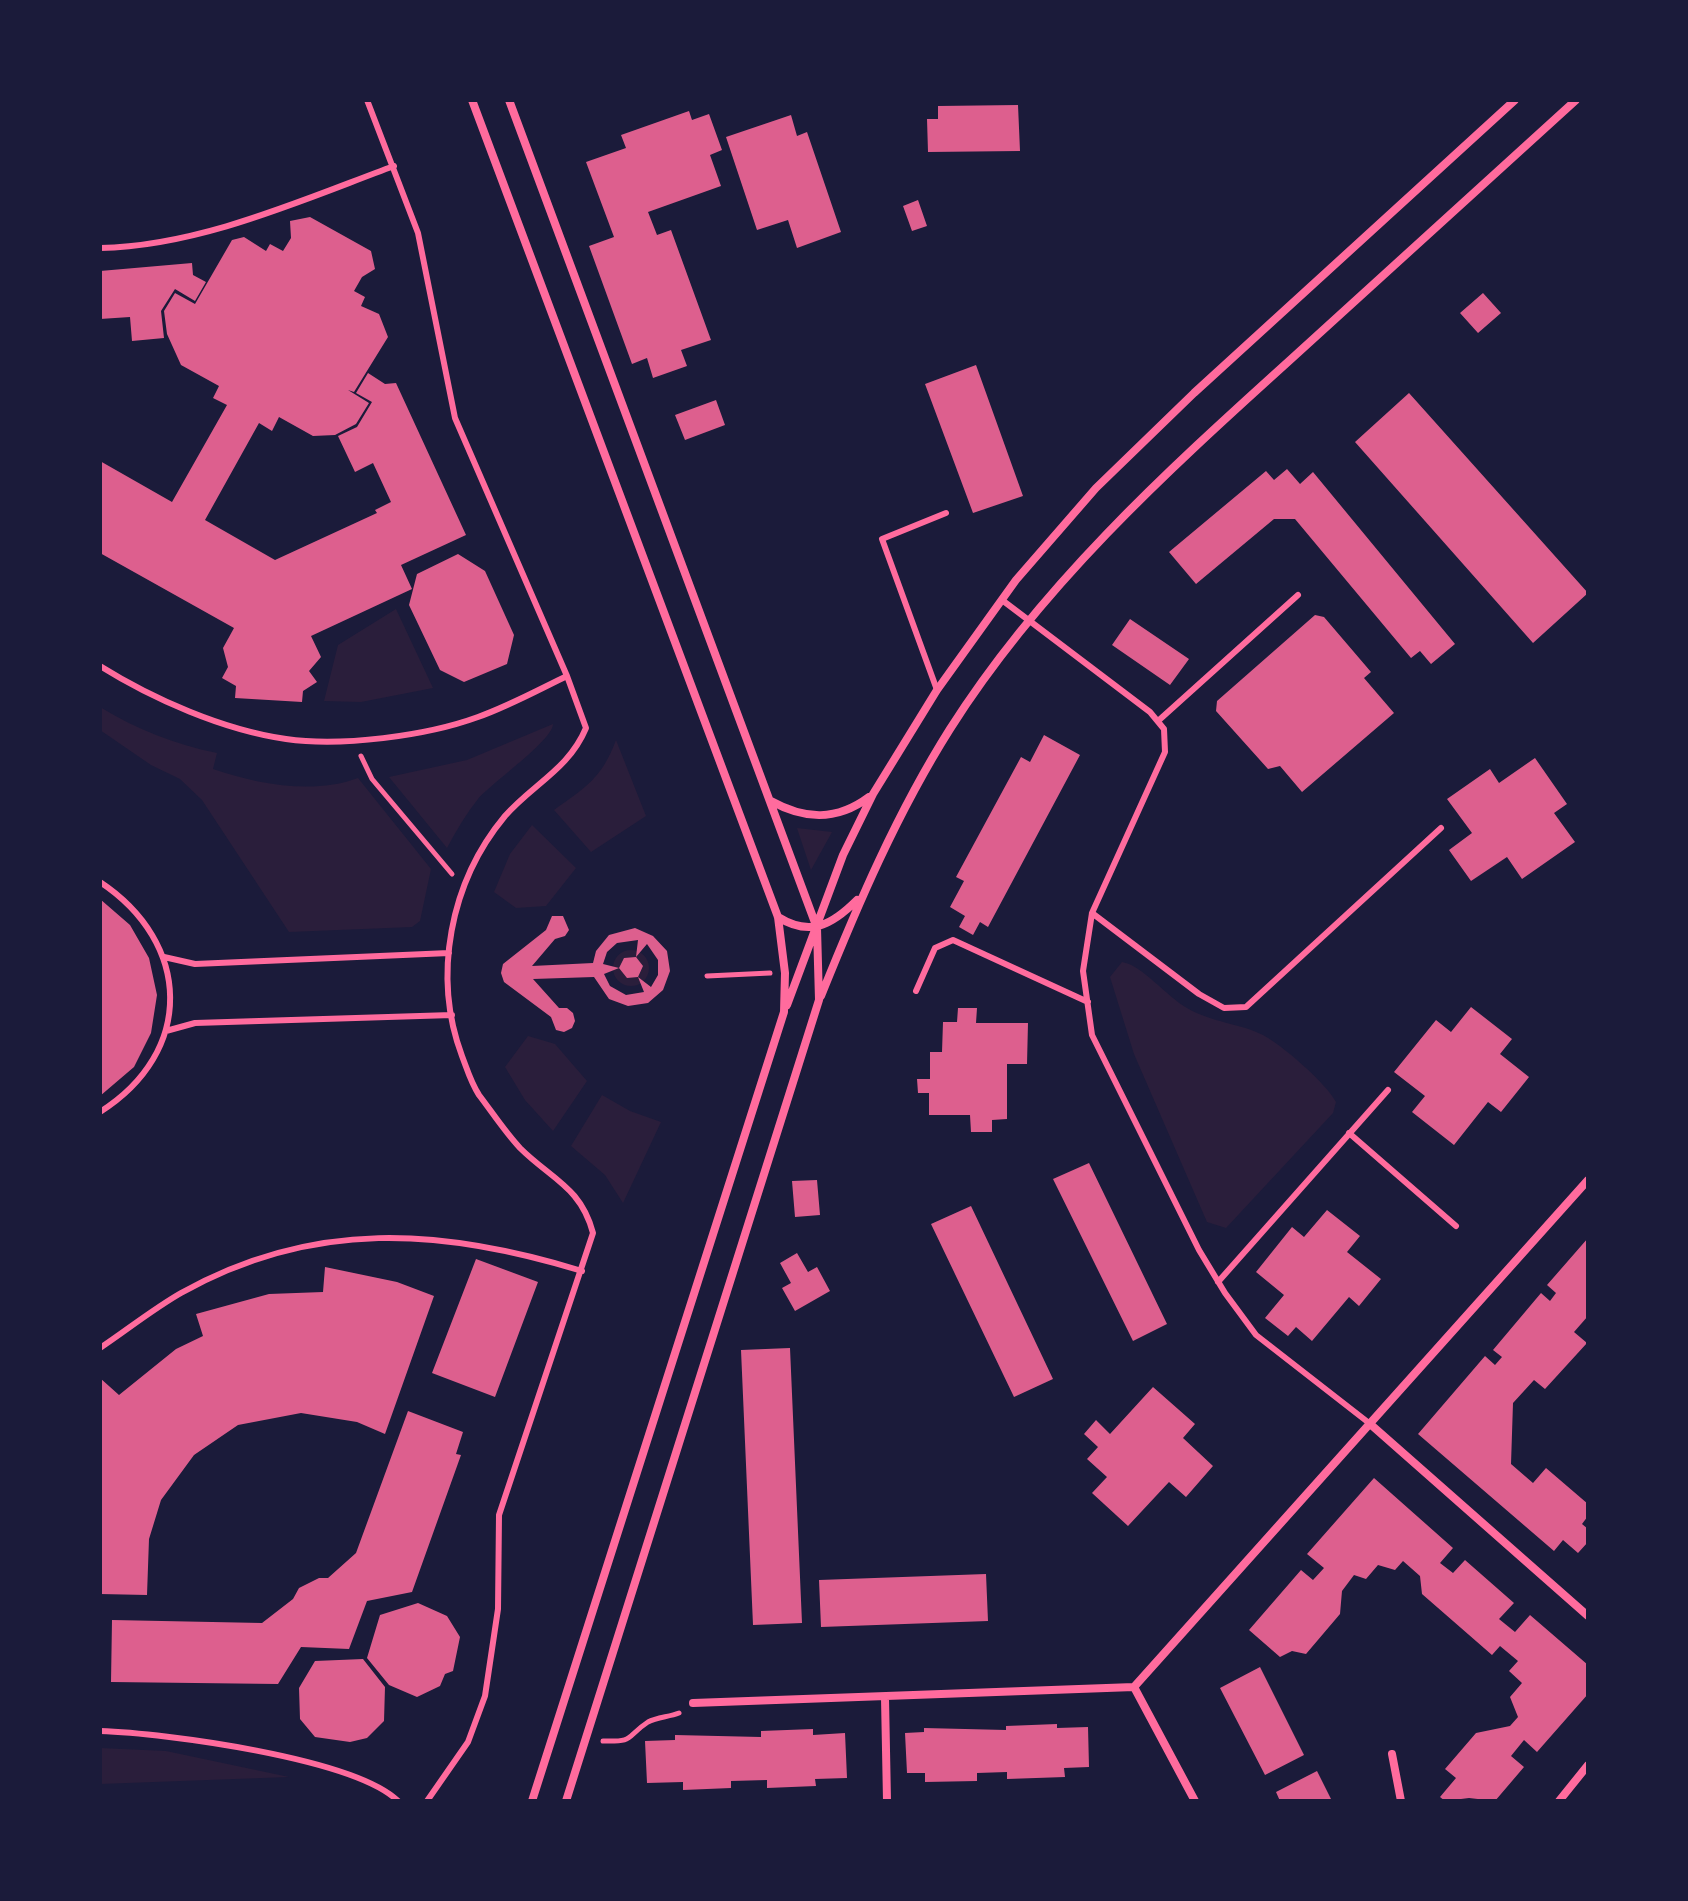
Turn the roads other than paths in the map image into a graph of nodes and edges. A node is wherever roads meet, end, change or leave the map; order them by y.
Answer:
1 (367, 100) edge
2 (472, 100) edge
3 (509, 100) edge
4 (1515, 100) edge
5 (1576, 100) edge
6 (394, 166) junction
7 (100, 248) edge
8 (946, 513) dead end
9 (1298, 595) dead end
10 (1002, 600) junction
11 (1030, 622) junction
12 (100, 666) edge
13 (567, 676) junction
14 (937, 690) junction
15 (1158, 721) junction
16 (873, 794) junction
17 (770, 801) junction
18 (1441, 828) dead end
19 (100, 882) edge
20 (862, 894) junction
21 (1092, 913) junction
22 (778, 917) junction
23 (817, 928) junction
24 (449, 953) junction
25 (164, 957) junction
26 (916, 991) dead end
27 (819, 1000) junction
28 (1088, 1002) junction
29 (784, 1012) junction
30 (452, 1015) junction
31 (166, 1031) junction
32 (1388, 1090) dead end
33 (100, 1112) edge
34 (1349, 1133) junction
35 (1588, 1180) edge
36 (1456, 1226) dead end
37 (582, 1271) junction
38 (1218, 1282) junction
39 (100, 1348) edge
40 (1369, 1423) junction
41 (1586, 1611) edge
42 (1134, 1687) junction
43 (885, 1698) junction
44 (693, 1703) road end
45 (100, 1731) edge
46 (1392, 1754) dead end
47 (1588, 1765) edge
48 (398, 1801) edge
49 (427, 1801) edge
50 (532, 1801) edge
51 (566, 1801) edge
52 (887, 1801) edge
53 (1195, 1801) edge
54 (1401, 1801) edge
55 (1559, 1801) edge

1 - 6 lane
2 - 22 street
3 - 17 street
4 - 10 street
5 - 11 street
6 - 7 lane
6 - 13 lane
8 - 14 lane
9 - 15 lane
10 - 11 lane
10 - 14 street
11 - 15 lane
11 - 20 street
12 - 13 lane
13 - 24 lane
14 - 16 street
15 - 21 lane
16 - 17 street
16 - 23 street
17 - 23 street
18 - 21 lane
19 - 25 lane
20 - 23 street
20 - 27 street
21 - 28 lane
22 - 23 street
22 - 29 street
23 - 27 street
23 - 29 street
24 - 25 lane
24 - 30 lane
25 - 31 lane
26 - 28 lane
27 - 51 street
28 - 38 lane
29 - 50 street
30 - 31 lane
30 - 37 lane
31 - 33 lane
32 - 34 lane
34 - 36 lane
34 - 38 lane
35 - 40 street
37 - 39 lane
37 - 49 lane
38 - 40 lane
40 - 41 street
40 - 42 street
42 - 43 street
42 - 53 street
43 - 44 street
43 - 52 street
45 - 48 lane
46 - 54 street
47 - 55 street

